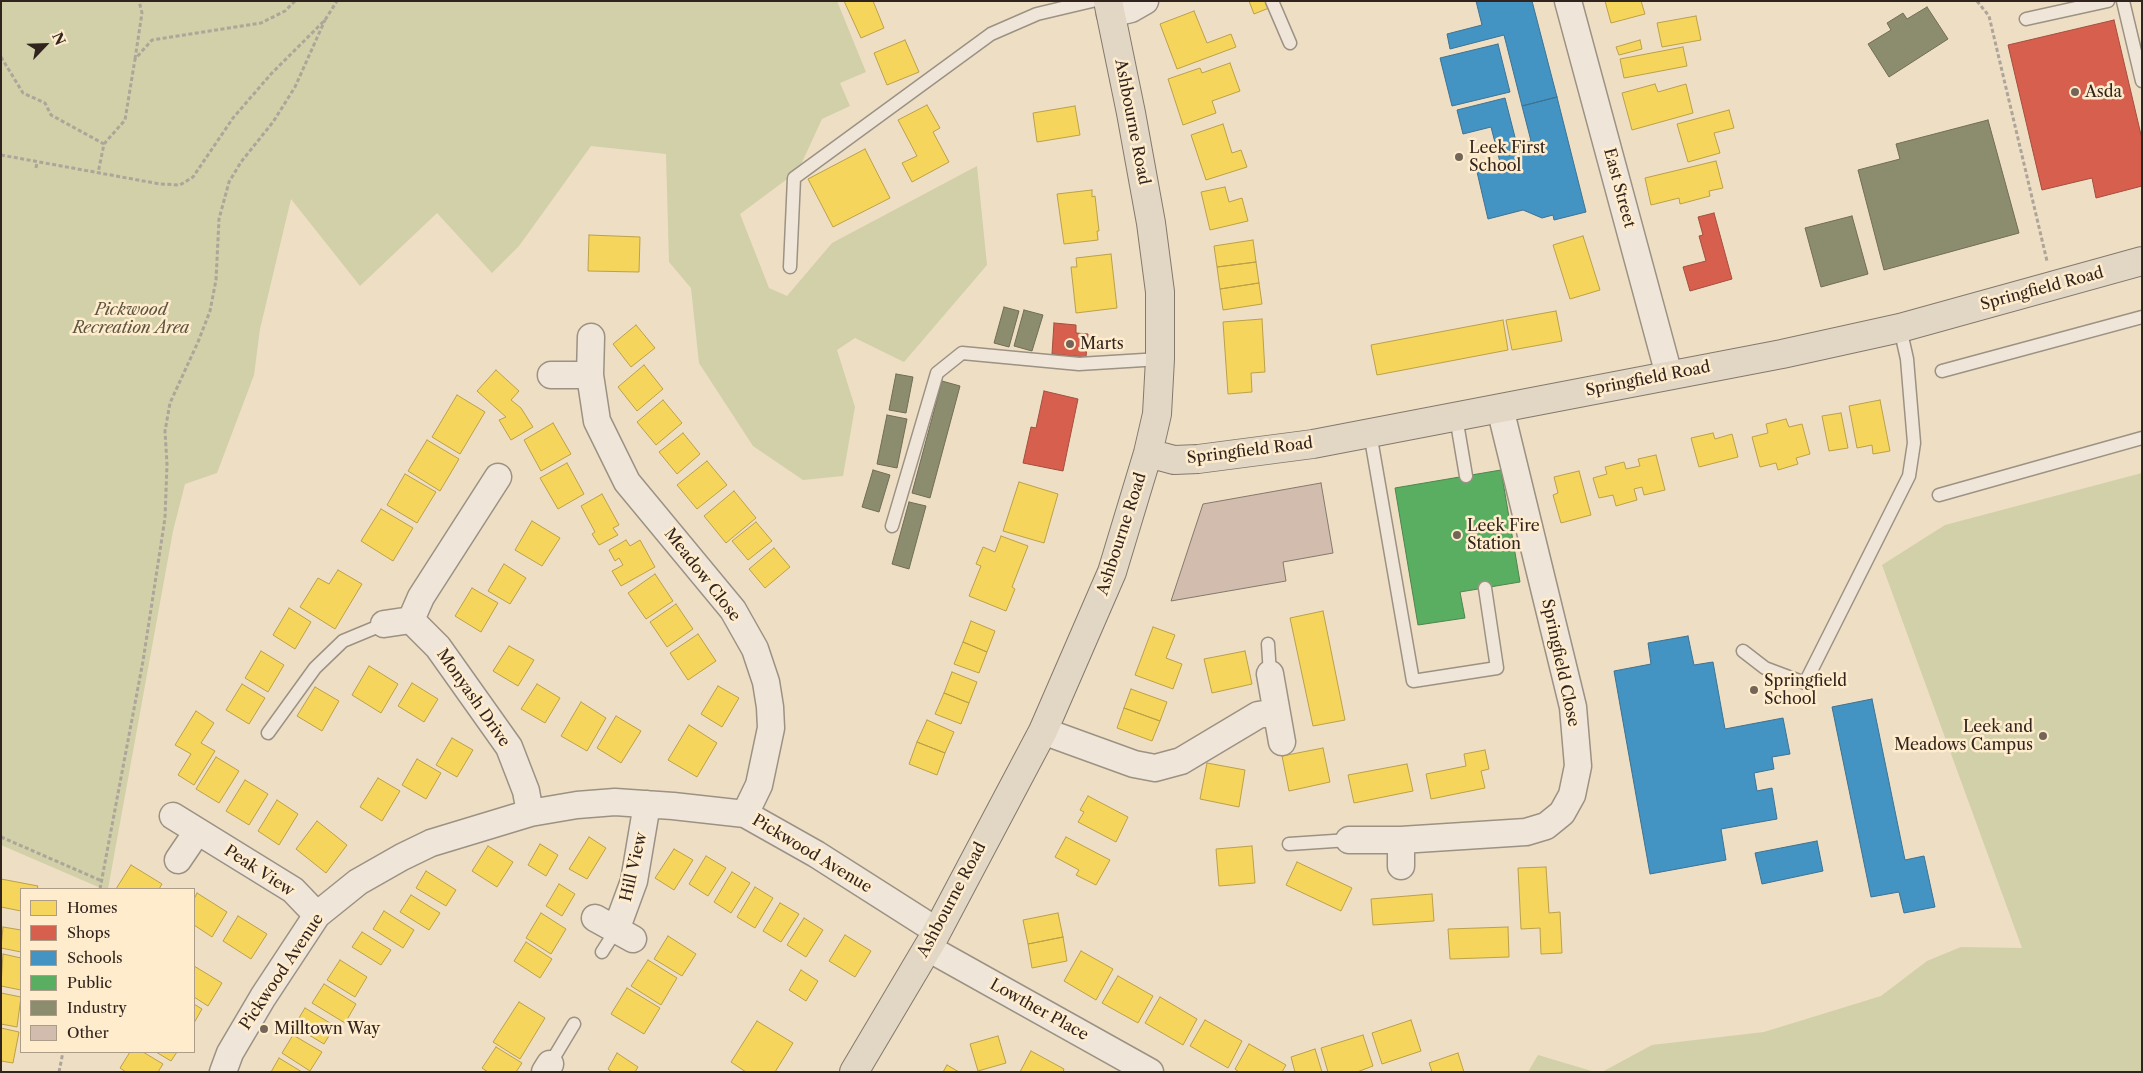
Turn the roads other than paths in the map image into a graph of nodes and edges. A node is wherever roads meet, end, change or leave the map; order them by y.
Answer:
1 (1144, 1) edge
2 (1272, 1) edge
3 (1568, 1) edge
4 (2108, 1) edge
5 (2123, 1) edge
6 (1103, 6) edge
7 (2026, 19) dead end
8 (1290, 43) dead end
9 (2142, 81) edge
10 (2142, 261) edge
11 (790, 267) dead end
12 (2142, 317) edge
13 (1900, 328) junction
14 (591, 337) dead end
15 (1160, 359) junction
16 (1942, 372) dead end
17 (551, 375) dead end
18 (590, 375) junction
19 (1669, 375) junction
20 (1500, 408) junction
21 (1456, 417) junction
22 (1370, 433) junction
23 (2142, 438) edge
24 (1148, 453) junction
25 (1466, 476) dead end
26 (1939, 495) dead end
27 (496, 496) dead end
28 (892, 526) dead end
29 (1485, 588) dead end
30 (411, 620) junction
31 (384, 624) joint
32 (1268, 644) dead end
33 (1743, 651) dead end
34 (1270, 674) joint
35 (1276, 712) junction
36 (1043, 731) junction
37 (268, 733) dead end
38 (1282, 742) dead end
39 (647, 804) junction
40 (530, 813) junction
41 (745, 814) junction
42 (173, 816) dead end
43 (197, 832) junction
44 (1350, 840) joint
45 (1401, 840) junction
46 (1289, 844) dead end
47 (178, 860) dead end
48 (1401, 866) dead end
49 (317, 915) junction
50 (615, 929) joint
51 (932, 940) junction
52 (602, 952) dead end
53 (574, 1024) dead end
54 (547, 1068) edge
55 (223, 1072) edge
56 (854, 1072) edge
57 (1150, 1072) edge

1 - 6 street
2 - 8 lane
3 - 19 street, East Street
4 - 7 lane
5 - 9 lane
6 - 11 lane
6 - 15 highway, Ashbourne Road
10 - 13 highway, Springfield Road
12 - 16 lane
13 - 19 highway, Springfield Road
13 - 33 lane
14 - 18 street, Meadow Close
15 - 24 highway, Ashbourne Road
15 - 28 lane
17 - 18 street
18 - 41 street, Meadow Close
19 - 20 highway, Springfield Road
20 - 21 highway, Springfield Road
20 - 45 street, Springfield Close
21 - 22 highway, Springfield Road
21 - 25 lane
22 - 24 highway, Springfield Road
22 - 29 lane
23 - 26 lane
24 - 36 highway, Ashbourne Road
27 - 30 street
30 - 31 street
30 - 40 street, Monyash Drive
31 - 37 lane
32 - 34 lane
34 - 35 street
35 - 36 street
35 - 38 street
36 - 51 highway, Ashbourne Road
39 - 40 street, Pickwood Avenue
39 - 41 street, Pickwood Avenue
39 - 50 street, Hill View
40 - 49 street, Pickwood Avenue
41 - 51 street, Pickwood Avenue
42 - 43 street, Peak View
43 - 47 street
43 - 49 street, Peak View
44 - 45 street, Springfield Close
44 - 46 lane
45 - 48 street
49 - 55 street, Pickwood Avenue
50 - 52 lane
51 - 56 highway, Ashbourne Road
51 - 57 street, Lowther Place
53 - 54 lane

